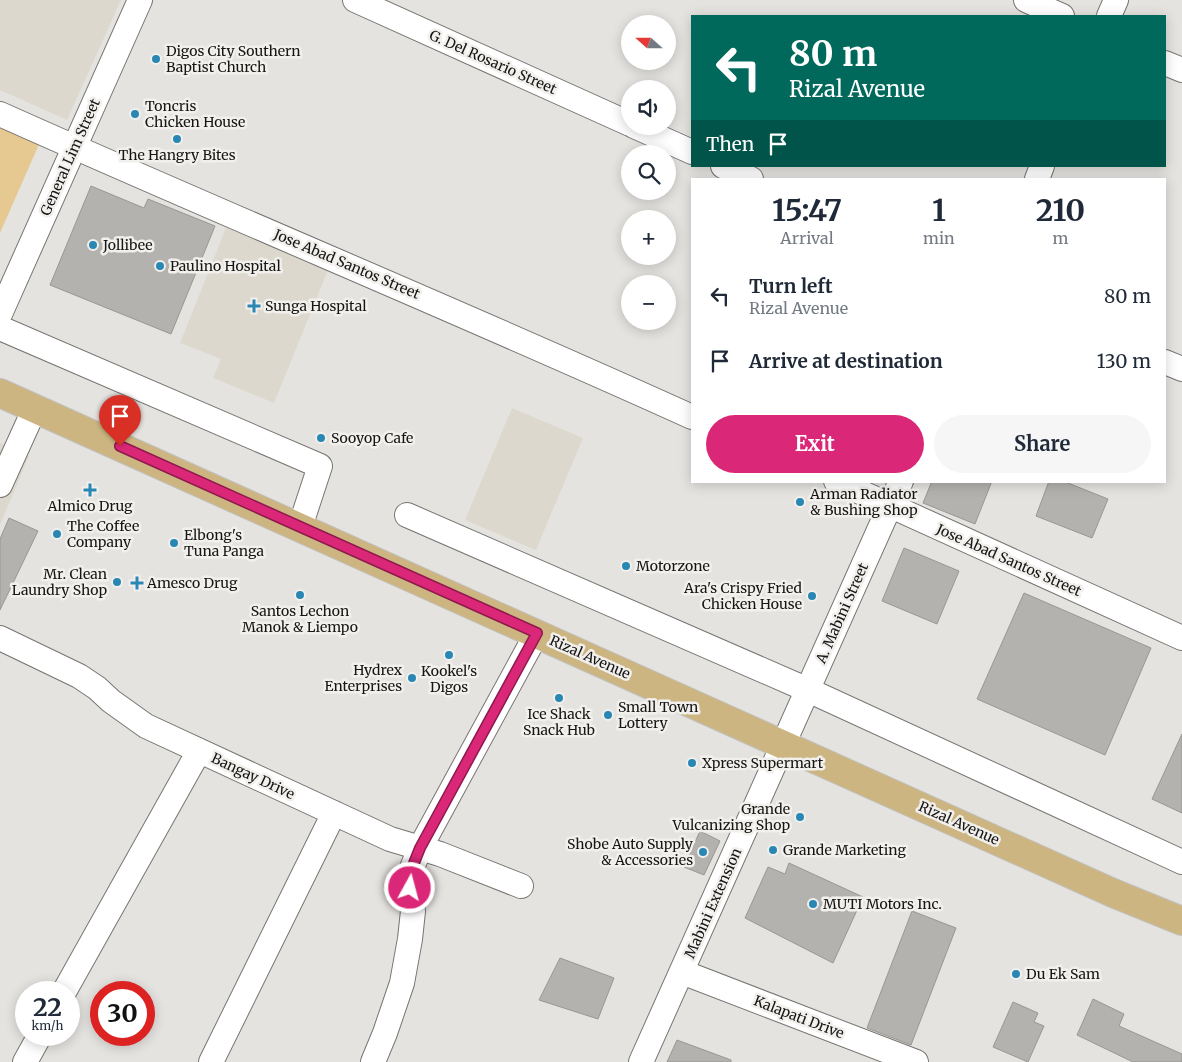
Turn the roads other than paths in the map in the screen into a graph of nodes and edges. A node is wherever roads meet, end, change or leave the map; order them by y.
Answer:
1 (140, 0) edge
2 (355, 0) edge
3 (1026, 0) edge
4 (1116, 0) edge
5 (1060, 15) edge
6 (1109, 15) edge
7 (1166, 62) edge
8 (1182, 70) edge
9 (0, 114) edge
10 (621, 120) edge
11 (654, 135) edge
12 (75, 147) junction
13 (691, 152) edge
14 (725, 167) edge
15 (749, 178) edge
16 (0, 314) edge
17 (0, 328) edge
18 (1166, 362) edge
19 (1182, 369) edge
20 (0, 393) edge
21 (35, 408) junction
22 (691, 416) edge
23 (840, 483) edge
24 (900, 483) edge
25 (0, 485) edge
26 (890, 505) junction
27 (407, 515) dead end
28 (300, 527) junction
29 (537, 633) junction
30 (0, 638) edge
31 (1182, 638) edge
32 (808, 690) junction
33 (784, 744) junction
34 (199, 751) junction
35 (334, 813) junction
36 (420, 848) junction
37 (1182, 862) edge
38 (521, 886) dead end
39 (1181, 922) edge
40 (682, 972) junction
41 (70, 981) edge
42 (34, 1046) edge
43 (25, 1062) edge
44 (211, 1062) edge
45 (373, 1062) edge
46 (641, 1062) edge
47 (916, 1062) edge

1 - 12 street, General Lim Street
2 - 10 street, G. Del Rosario Street
3 - 5 street
4 - 6 street
7 - 8 street
9 - 12 street, Jose Abad Santos Street
11 - 13 street
12 - 16 street, General Lim Street
12 - 22 street, Jose Abad Santos Street
14 - 15 street
17 - 28 street
18 - 19 street
20 - 21 main road, Rizal Avenue
21 - 25 street
21 - 28 main road, Rizal Avenue
23 - 26 street, Jose Abad Santos Street
24 - 26 street, A. Mabini Street
26 - 31 street, Jose Abad Santos Street
26 - 32 street, A. Mabini Street
27 - 32 street
28 - 29 main road, Rizal Avenue
29 - 33 main road, Rizal Avenue
29 - 36 street
30 - 34 street, Bangay Drive
32 - 33 street, A. Mabini Street
32 - 37 street
33 - 39 main road, Rizal Avenue
33 - 40 street, Mabini Extension
34 - 35 street, Bangay Drive
34 - 41 street
35 - 36 street, Bangay Drive
35 - 44 street
36 - 38 street, Bangay Drive
36 - 45 street
40 - 46 street, Mabini Extension
40 - 47 street, Kalapati Drive
42 - 43 street

